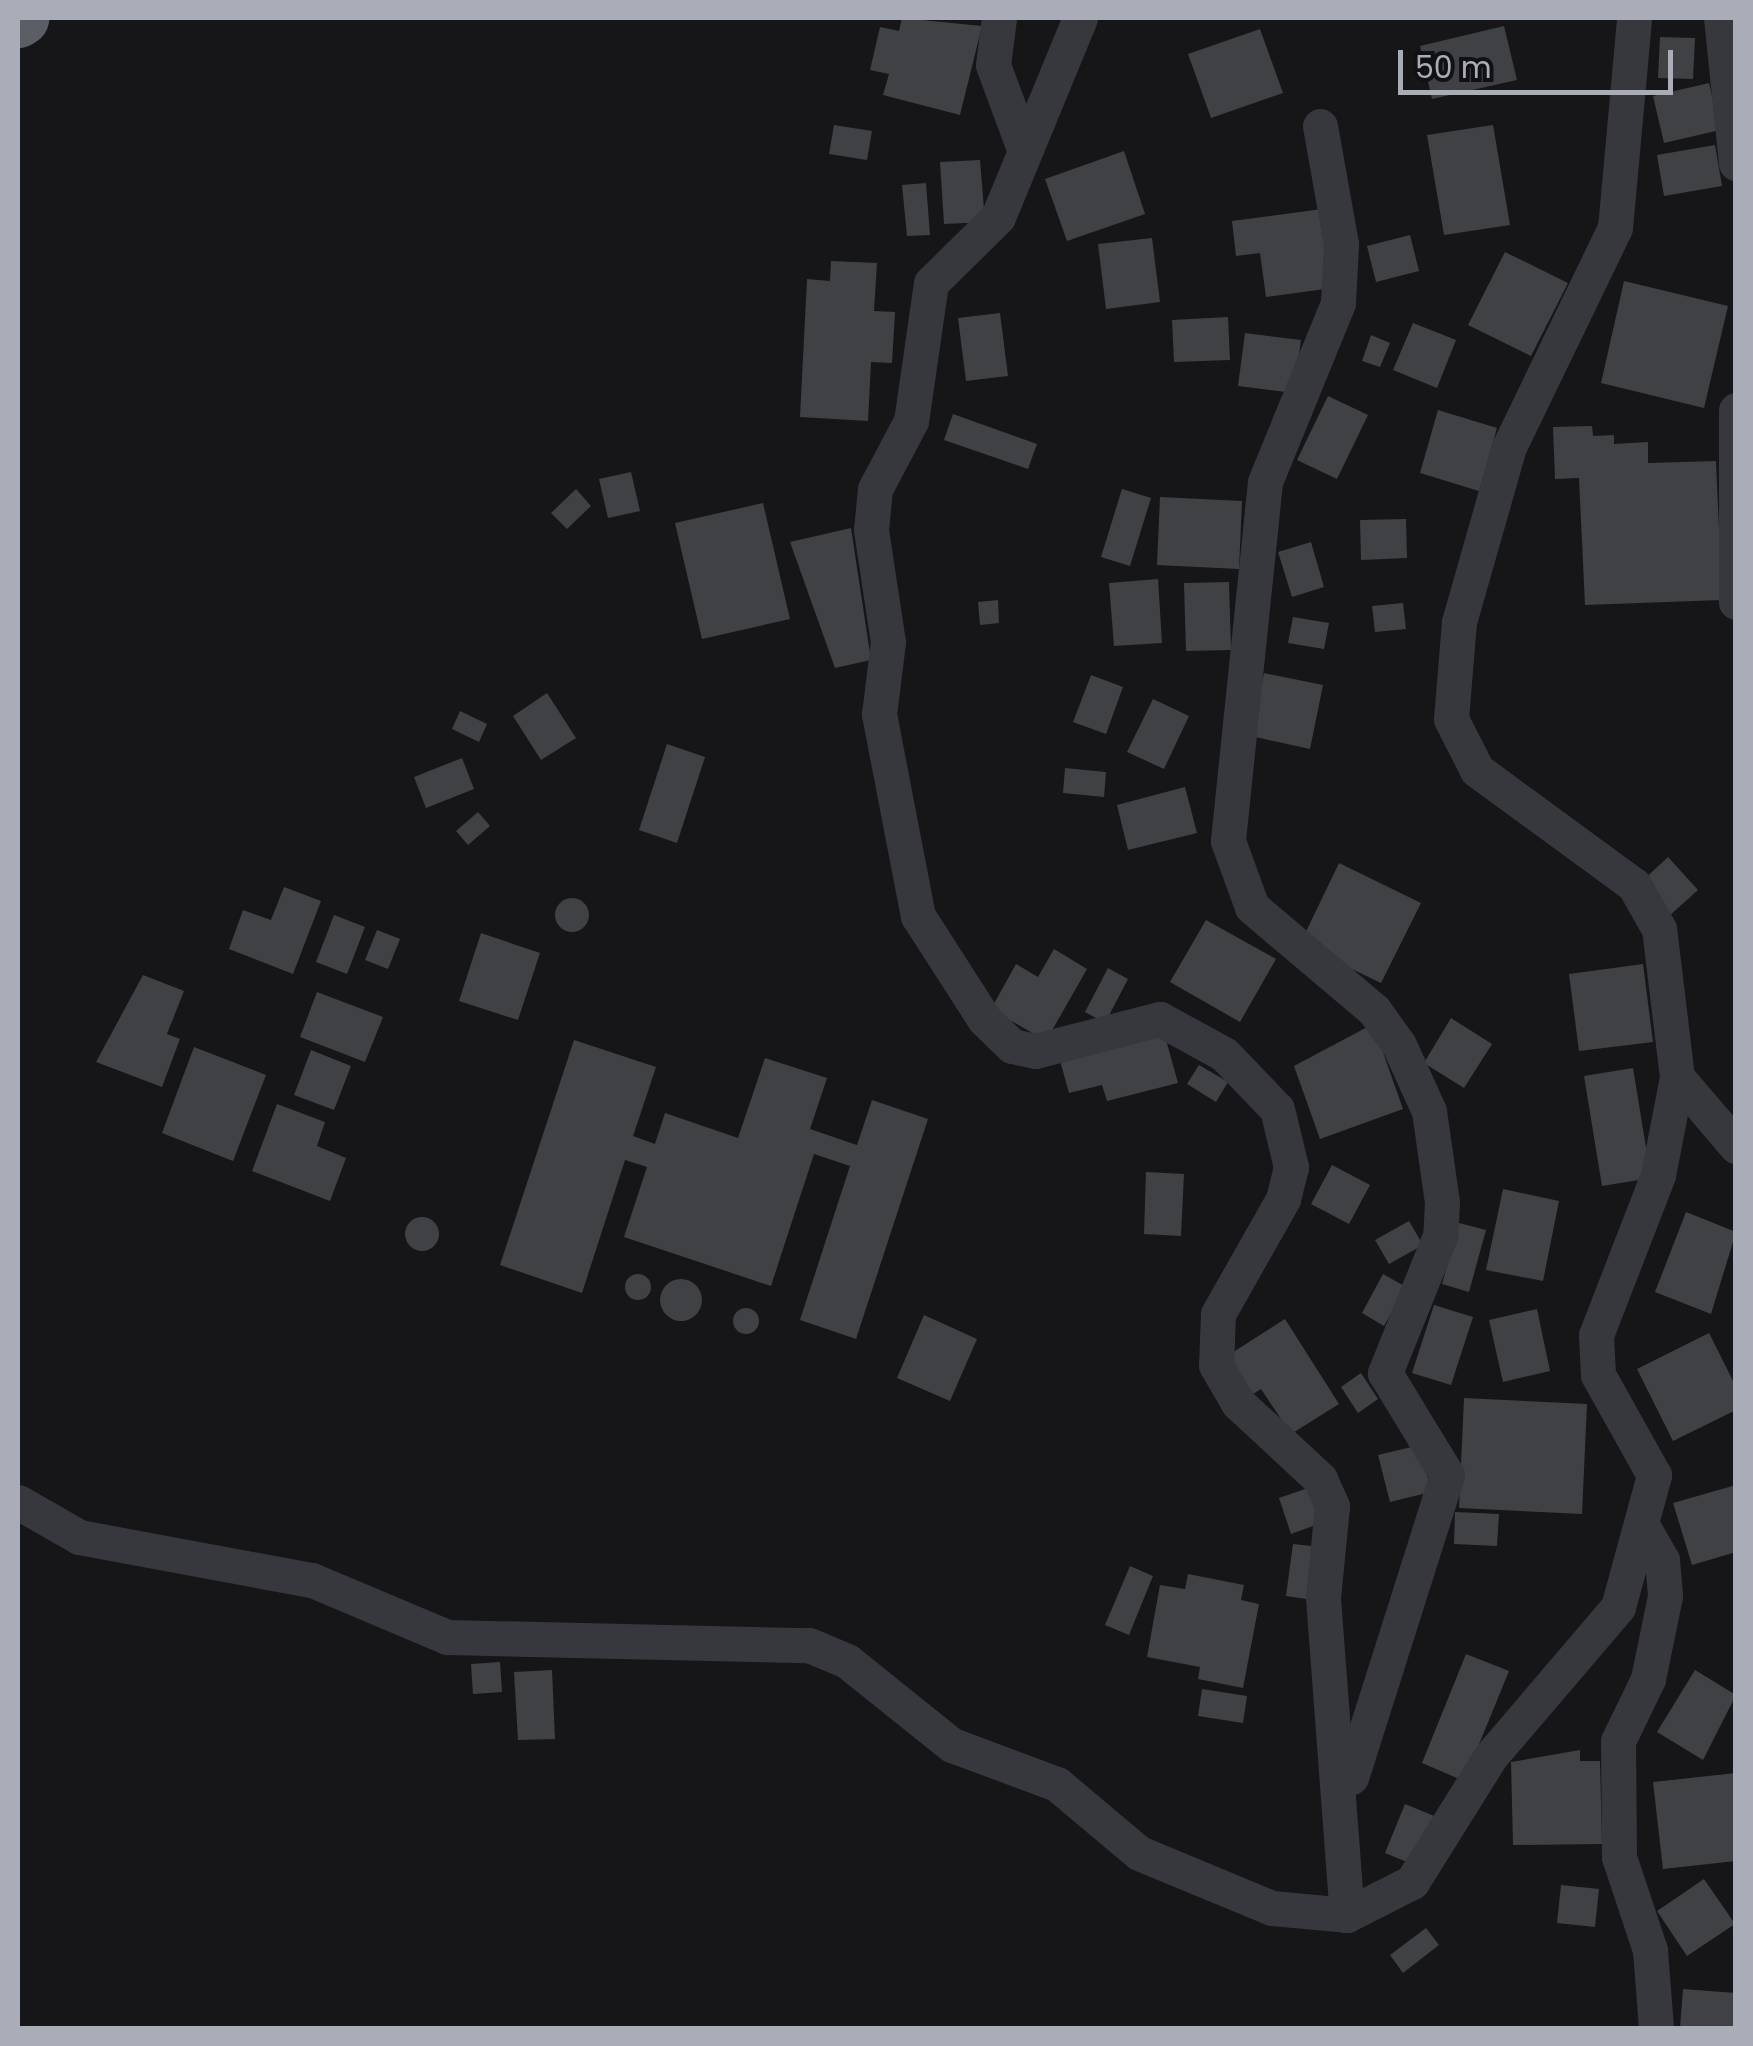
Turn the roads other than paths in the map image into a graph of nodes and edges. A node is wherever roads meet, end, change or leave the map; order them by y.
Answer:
1 (1000, 18) edge
2 (1080, 18) edge
3 (1634, 18) edge
4 (1721, 18) edge
5 (1320, 126) dead end
6 (1022, 146) junction
7 (1736, 163) edge
8 (1736, 410) edge
9 (1736, 602) edge
10 (1678, 1077) junction
11 (1736, 1146) edge
12 (18, 1502) edge
13 (1643, 1527) junction
14 (1344, 1803) junction
15 (1347, 1915) junction
16 (1656, 2028) edge

1 - 6 street
2 - 6 street
3 - 10 street
4 - 7 street
5 - 14 street
6 - 14 street
8 - 9 street
10 - 11 street
10 - 13 street
12 - 15 street
13 - 15 street
13 - 16 street
14 - 15 street

